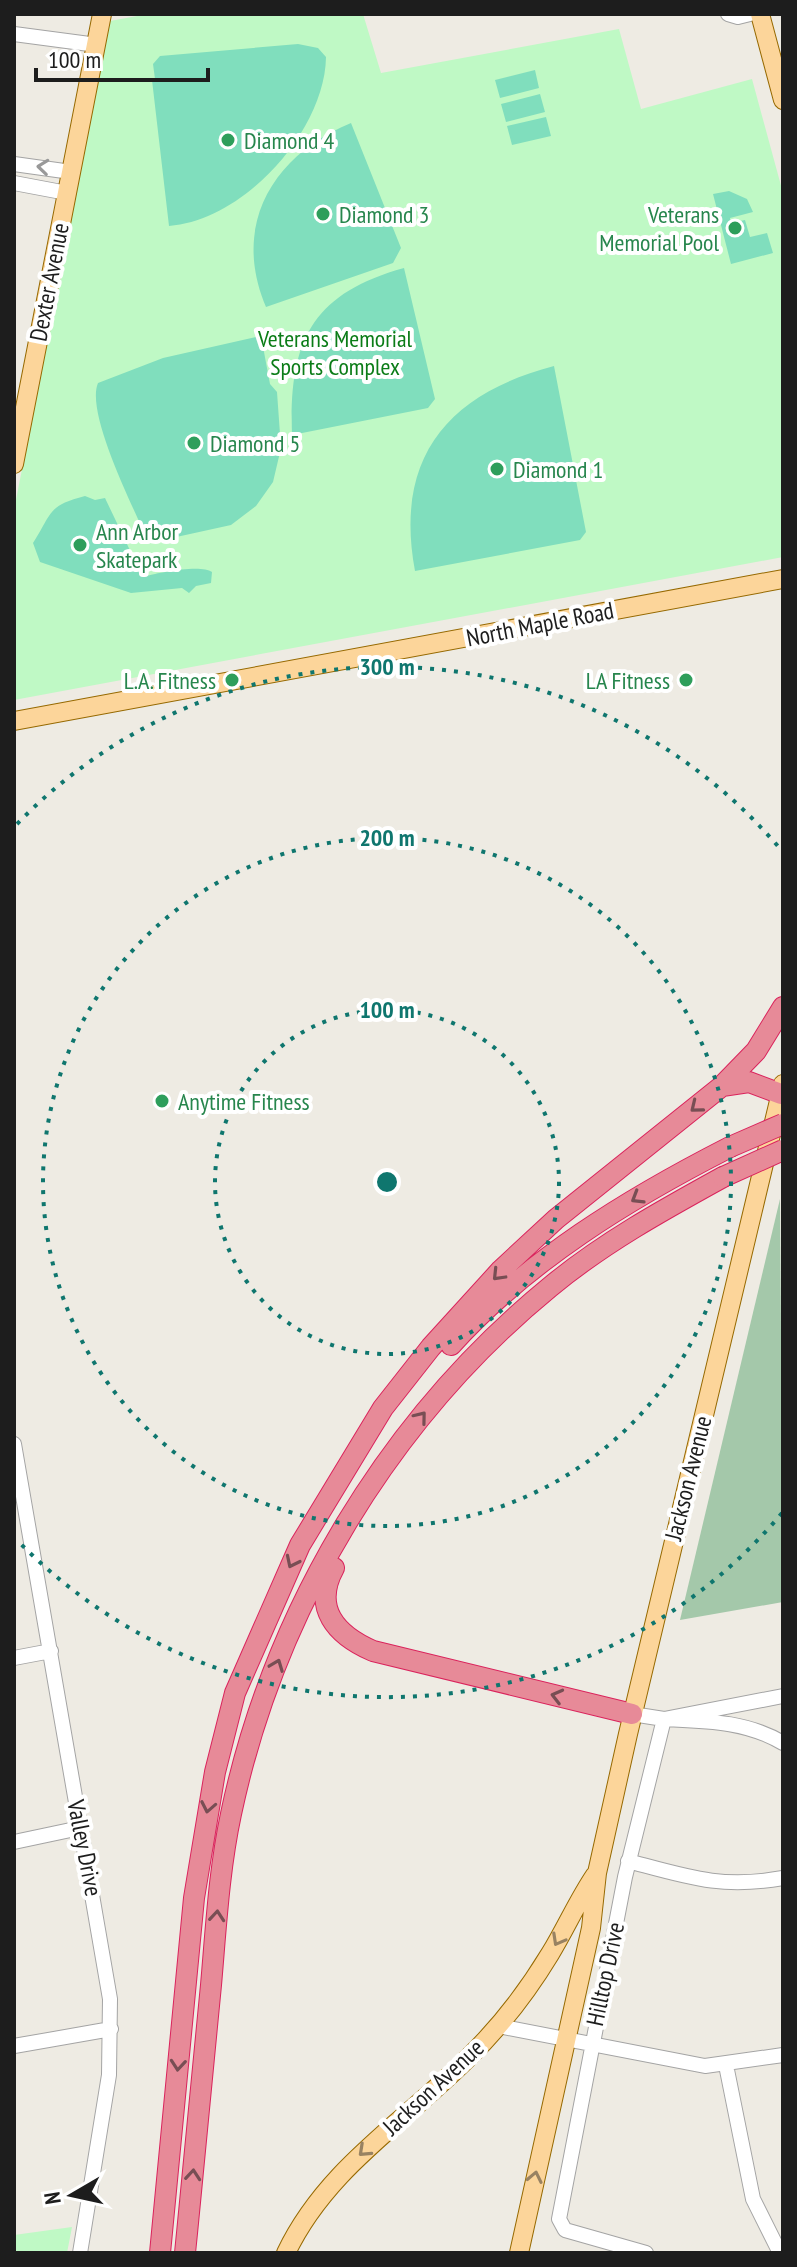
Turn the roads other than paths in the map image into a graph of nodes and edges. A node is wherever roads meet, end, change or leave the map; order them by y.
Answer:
1 (102, 14) edge
2 (728, 14) edge
3 (750, 14) edge
4 (760, 14) edge
5 (14, 34) edge
6 (97, 45) junction
7 (783, 100) edge
8 (14, 164) edge
9 (71, 172) junction
10 (14, 183) edge
11 (67, 193) junction
12 (14, 464) edge
13 (783, 579) edge
14 (14, 721) edge
15 (783, 1007) edge
16 (722, 1086) junction
17 (782, 1089) edge
18 (783, 1124) edge
19 (783, 1150) edge
20 (14, 1444) edge
21 (387, 1461) junction
22 (18, 1484) edge
23 (331, 1494) junction
24 (51, 1651) junction
25 (14, 1658) edge
26 (783, 1696) edge
27 (632, 1714) junction
28 (664, 1719) junction
29 (783, 1743) edge
30 (80, 1828) junction
31 (14, 1842) edge
32 (628, 1861) junction
33 (597, 1873) junction
34 (783, 1878) edge
35 (498, 2026) junction
36 (111, 2029) junction
37 (566, 2040) junction
38 (590, 2044) junction
39 (14, 2046) edge
40 (783, 2055) edge
41 (726, 2065) junction
42 (80, 2253) edge
43 (160, 2253) edge
44 (185, 2253) edge
45 (286, 2253) edge
46 (519, 2253) edge
47 (646, 2253) edge
48 (780, 2253) edge

1 - 6 main road, Dexter Avenue
2 - 3 street
4 - 7 main road
5 - 6 street
6 - 9 main road, Dexter Avenue
9 -> 8 street
9 - 11 main road, Dexter Avenue
10 - 11 street, Dexter Avenue
11 - 12 main road, Dexter Avenue
13 - 14 main road, North Maple Road
15 - 16 highway
16 - 17 highway
16 -> 23 highway
17 - 27 main road, Jackson Avenue
18 -> 23 highway, bridge
21 -> 19 highway, bridge
20 - 22 street, Valley Drive
27 -> 21 highway
44 -> 21 highway
22 - 24 street, Valley Drive
23 -> 43 highway
24 - 25 street
24 - 30 street, Valley Drive
26 - 28 street
27 - 28 street
27 - 33 main road, Jackson Avenue
28 - 29 street
28 - 32 street, Hilltop Drive
30 - 31 street
30 - 36 street, Valley Drive
32 - 34 street
32 - 38 street, Hilltop Drive
33 -> 35 main road, Jackson Avenue
33 - 37 main road, Jackson Avenue
35 - 37 street
35 -> 45 main road, Jackson Avenue
36 - 39 street
36 - 42 street, Valley Drive
37 - 38 street
46 -> 37 main road, Jackson Avenue
38 - 41 street
38 - 47 street, Hilltop Drive
40 - 41 street
41 - 48 street

